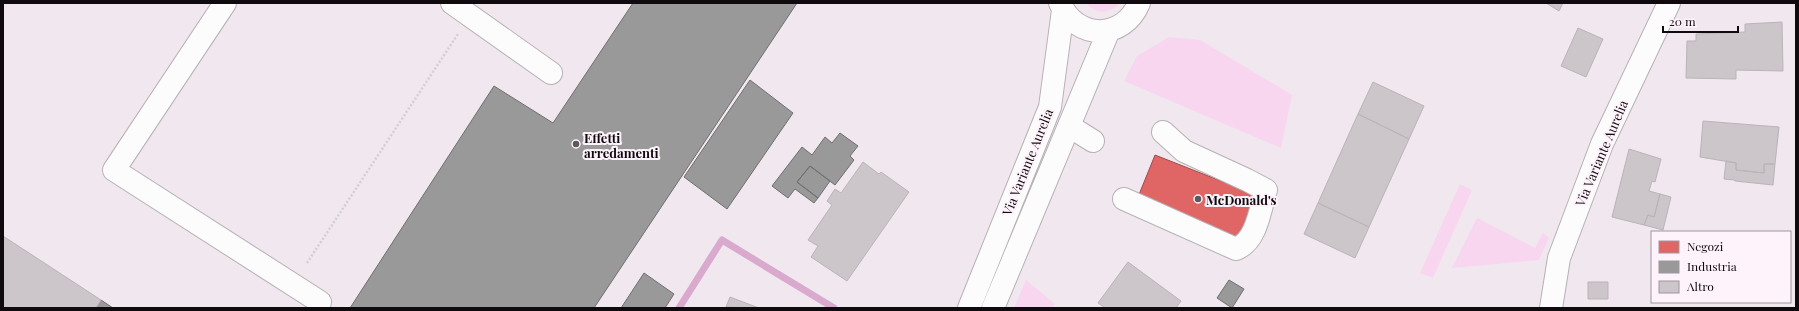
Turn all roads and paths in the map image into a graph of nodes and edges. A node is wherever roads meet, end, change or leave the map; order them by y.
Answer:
1 (225, 3) edge
2 (452, 3) edge
3 (1139, 3) edge
4 (1669, 3) edge
5 (1062, 6) edge
6 (462, 28) dead end
7 (1108, 30) junction
8 (551, 73) dead end
9 (1070, 126) junction
10 (1163, 132) dead end
11 (1093, 141) dead end
12 (1124, 199) dead end
13 (306, 262) dead end
14 (318, 308) edge
15 (969, 308) edge
16 (993, 308) edge
17 (1551, 308) edge

1 - 14 main road
2 - 8 main road
3 - 7 main road, Via Variante Aurelia
4 - 17 main road, Via Variante Aurelia
5 - 7 main road, Via Variante Aurelia
5 - 15 main road, Via Variante Aurelia
6 - 13 path
7 - 9 main road, Via Variante Aurelia
9 - 11 main road
9 - 16 main road, Via Variante Aurelia
10 - 12 main road

